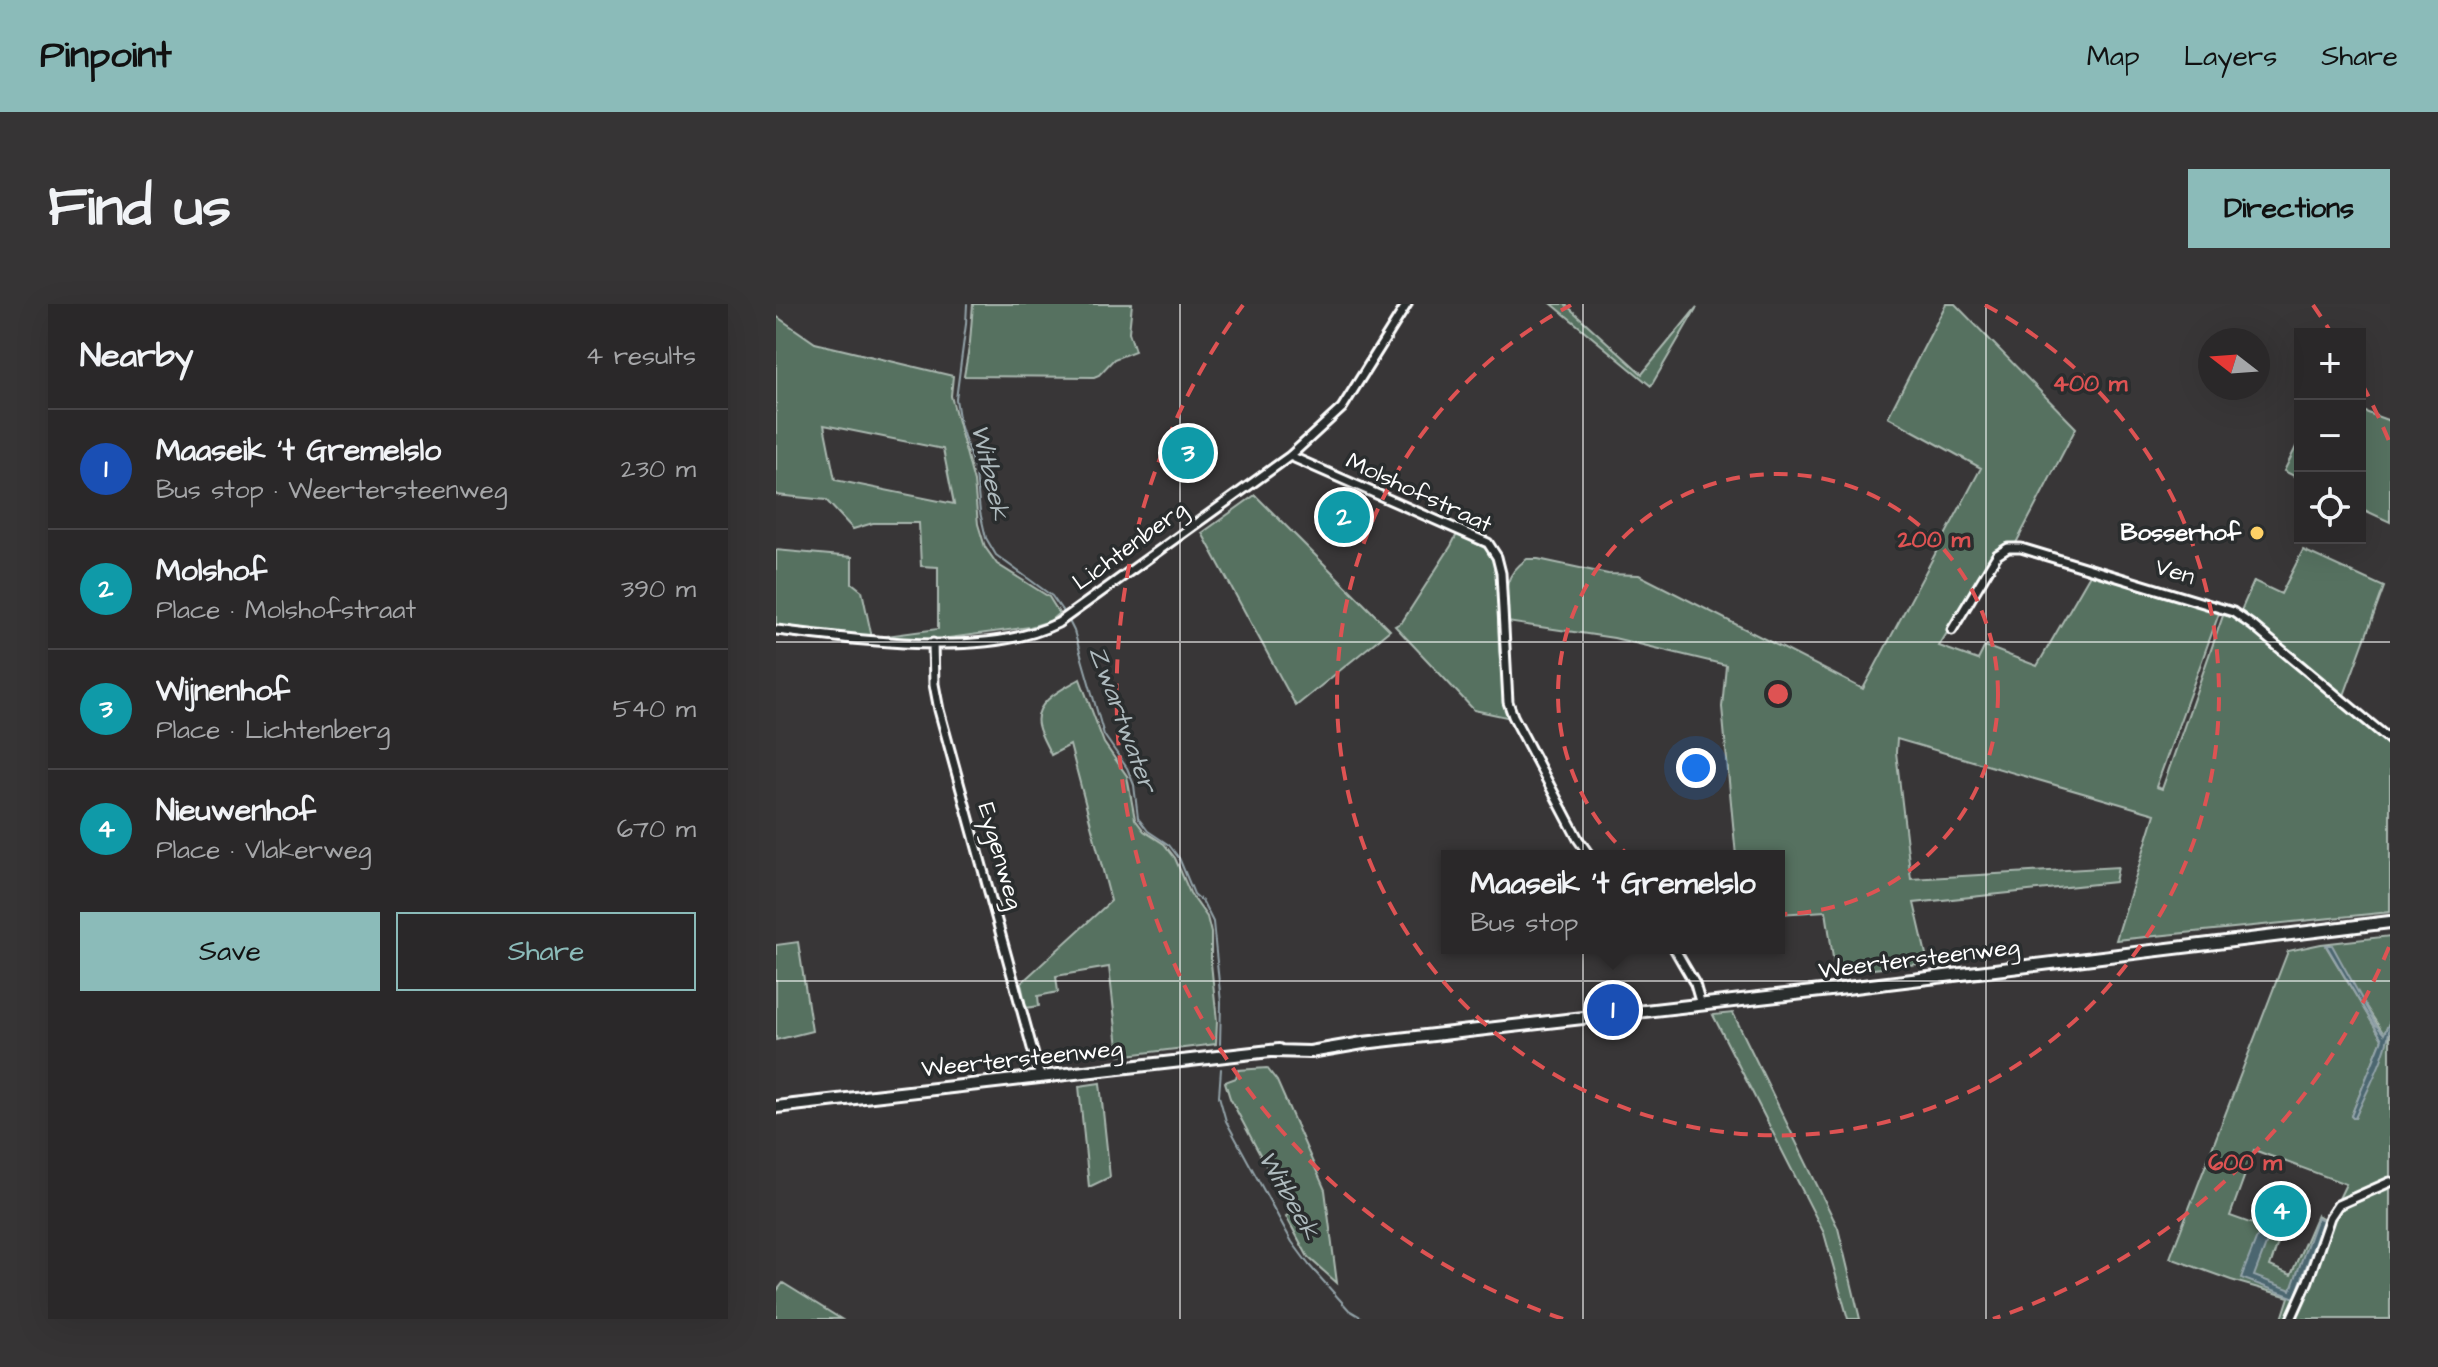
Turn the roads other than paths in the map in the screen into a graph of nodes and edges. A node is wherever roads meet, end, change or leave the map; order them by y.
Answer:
1 (1407, 304) edge
2 (1290, 456) junction
3 (776, 630) edge
4 (1952, 630) dead end
5 (933, 643) junction
6 (2390, 740) edge
7 (1586, 850) edge
8 (2390, 922) edge
9 (2390, 929) edge
10 (2337, 930) junction
11 (1678, 954) edge
12 (1701, 1005) junction
13 (1040, 1077) junction
14 (776, 1107) edge
15 (2390, 1182) edge
16 (2291, 1319) edge

1 - 2 street, Lichtenberg
2 - 5 street, Lichtenberg
2 - 7 street, Molshofstraat
3 - 5 street, Lichtenberg
4 - 6 street, Ven
5 - 13 street, Eygenweg
8 - 10 main road, Weertersteenweg
9 - 10 main road, Weertersteenweg
10 - 12 main road, Weertersteenweg
11 - 12 street
12 - 13 main road, Weertersteenweg
13 - 14 main road, Weertersteenweg
15 - 16 street

